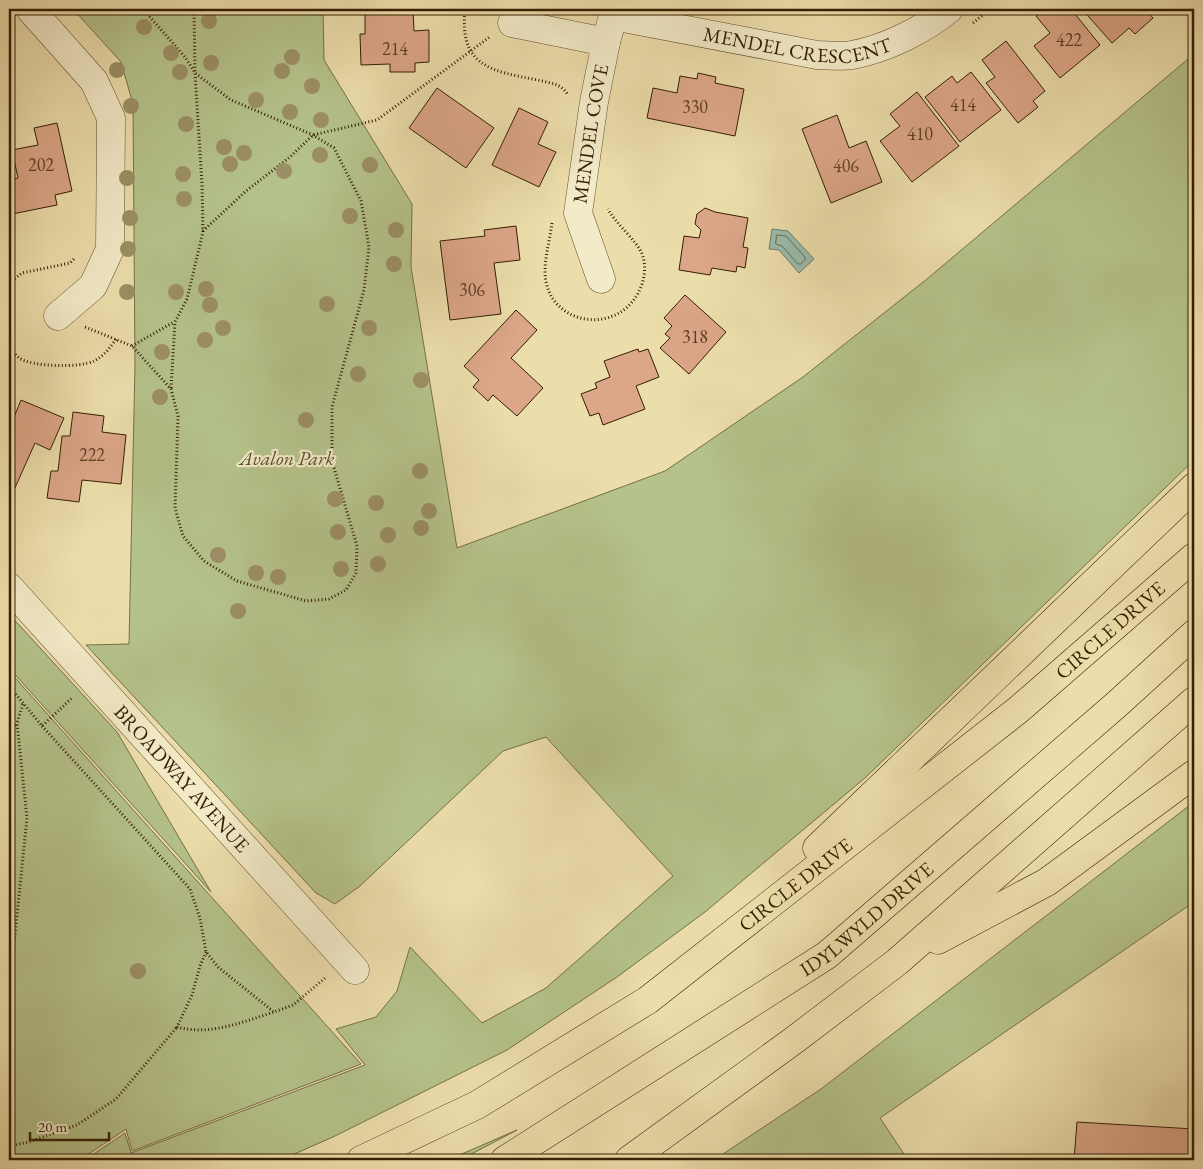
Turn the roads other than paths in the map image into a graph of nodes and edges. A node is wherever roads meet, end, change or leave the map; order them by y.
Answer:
1 (30, 9) edge
2 (614, 12) edge
3 (958, 18) edge
4 (512, 23) dead end
5 (606, 42) junction
6 (601, 279) dead end
7 (58, 316) dead end
8 (1194, 486) edge
9 (1194, 557) edge
10 (9, 587) edge
11 (1194, 634) edge
12 (1194, 701) edge
13 (1194, 774) edge
14 (736, 931) junction
15 (897, 962) junction
16 (351, 965) road end
17 (361, 1160) edge
18 (504, 1160) edge
19 (630, 1160) edge

1 - 7 street
2 - 3 street, MENDEL CRESCENT
2 - 5 street, MENDEL COVE
4 - 5 street
5 - 6 street, MENDEL COVE
8 - 14 highway
9 - 14 highway, CIRCLE DRIVE
10 - 16 street, BROADWAY AVENUE
11 - 18 highway, IDYLWYLD DRIVE
12 - 15 highway
13 - 15 highway
14 - 17 highway, CIRCLE DRIVE
15 - 19 highway

